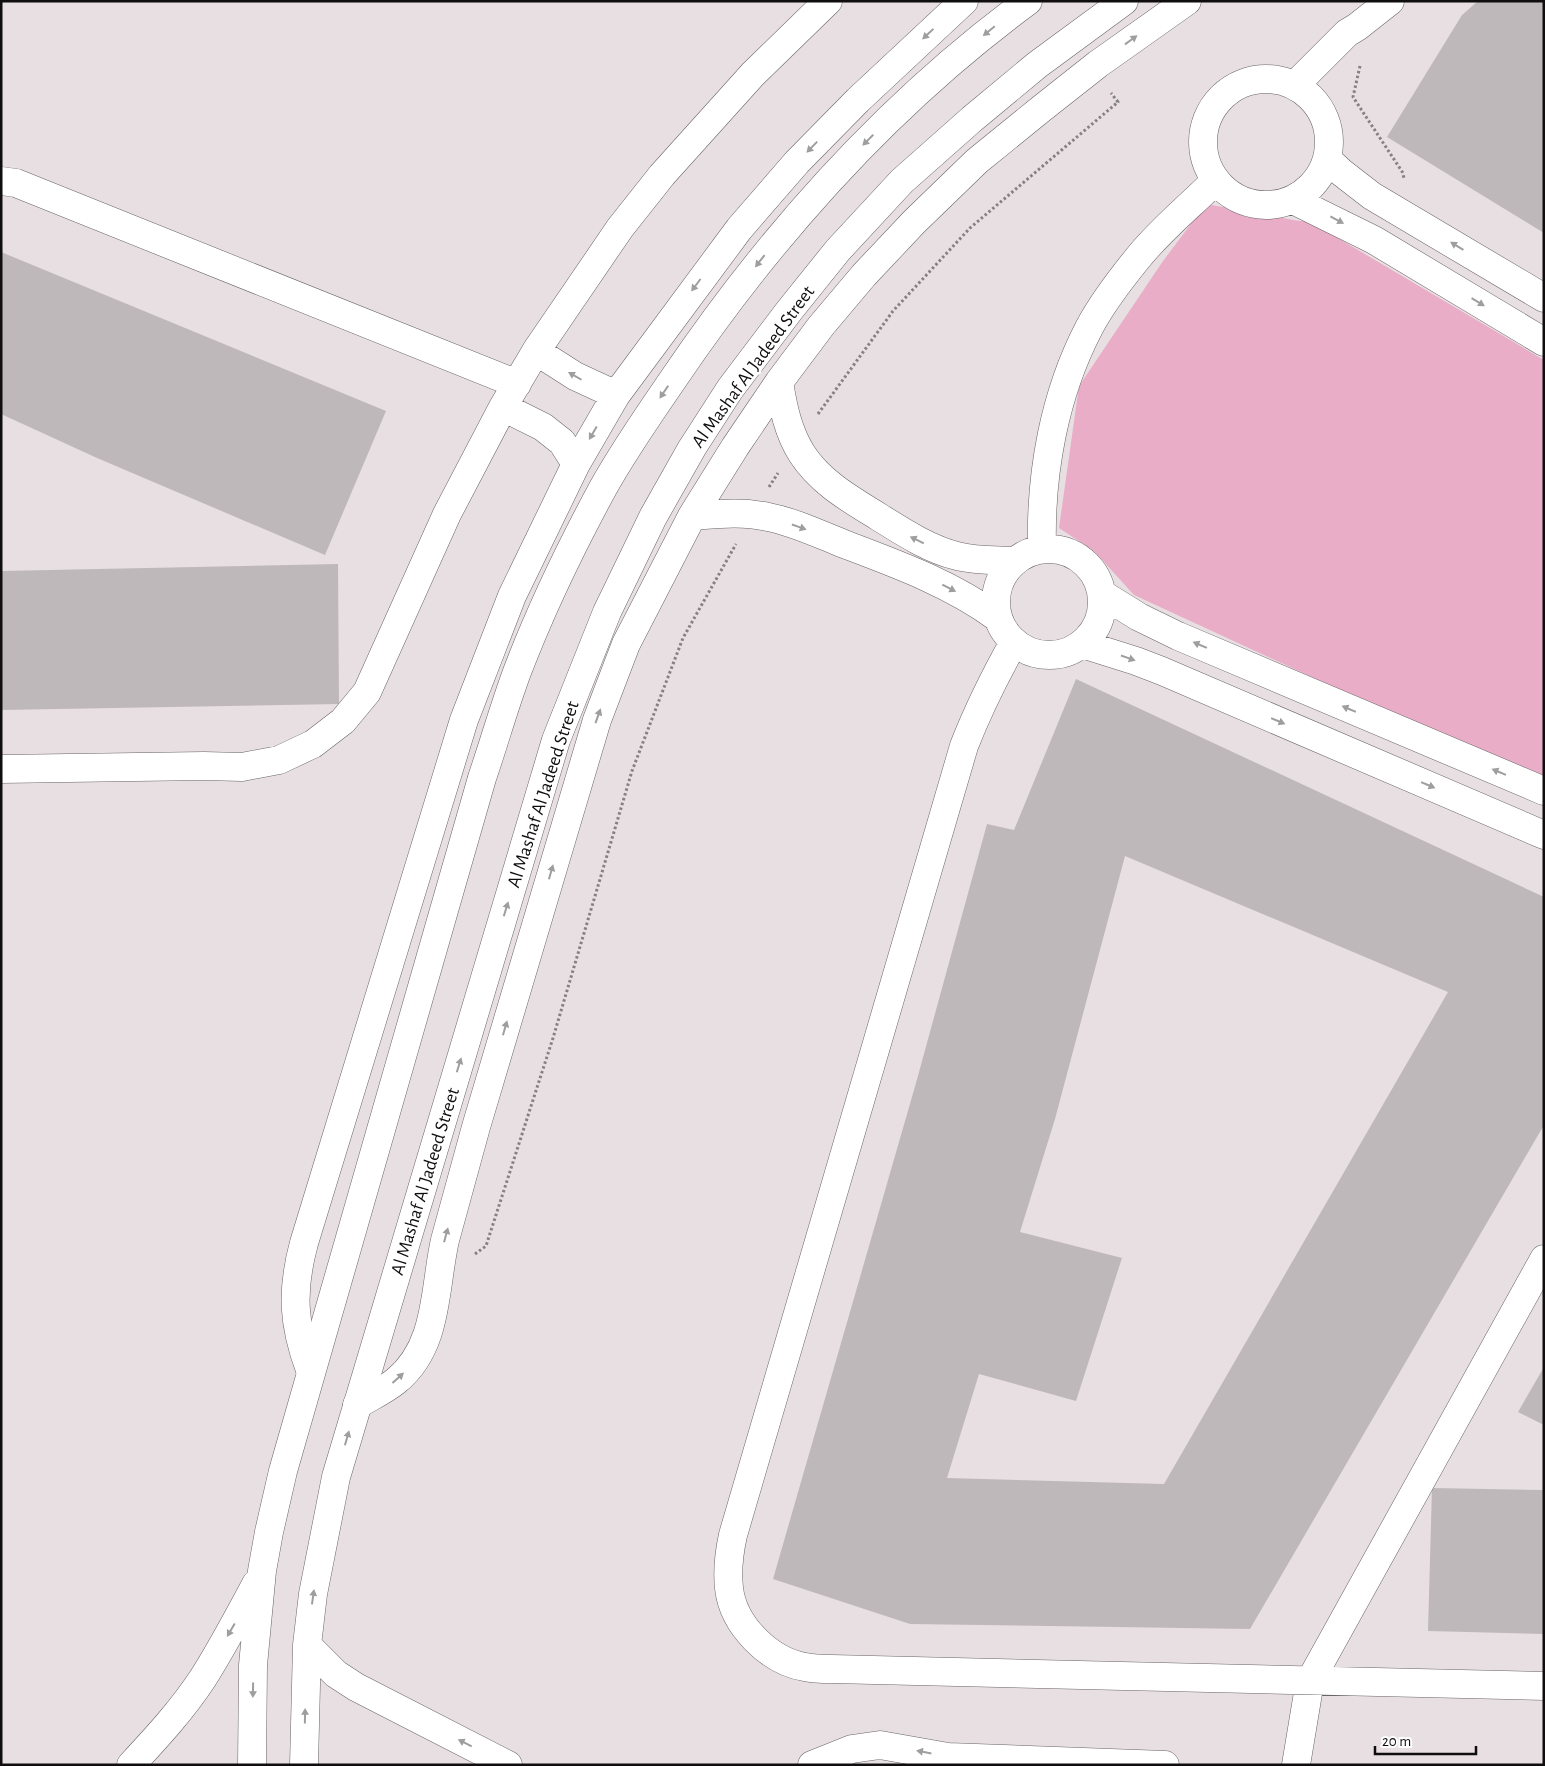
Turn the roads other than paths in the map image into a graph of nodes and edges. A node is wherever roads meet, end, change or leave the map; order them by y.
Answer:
1 (828, 1) edge
2 (1028, 1) edge
3 (1124, 1) edge
4 (1187, 1) edge
5 (1390, 1) edge
6 (955, 4) edge
7 (1296, 85) junction
8 (1327, 159) junction
9 (6, 177) edge
10 (1215, 181) junction
11 (1293, 200) junction
12 (1544, 298) edge
13 (1544, 342) edge
14 (536, 351) junction
15 (779, 382) junction
16 (517, 384) junction
17 (616, 395) junction
18 (503, 407) junction
19 (576, 464) junction
20 (692, 516) junction
21 (1042, 549) junction
22 (1014, 561) junction
23 (1102, 594) junction
24 (998, 618) junction
25 (1014, 642) junction
26 (1082, 644) junction
27 (1, 770) edge
28 (1544, 791) edge
29 (1544, 835) edge
30 (1544, 1259) edge
31 (310, 1370) junction
32 (357, 1405) junction
33 (262, 1571) junction
34 (307, 1645) junction
35 (1310, 1681) junction
36 (1544, 1686) edge
37 (131, 1765) edge
38 (252, 1765) edge
39 (304, 1765) edge
40 (508, 1765) edge
41 (812, 1765) edge
42 (1165, 1765) edge
43 (1296, 1765) edge

1 - 14 street
2 -> 31 street
32 -> 3 street, Al Mashaf Al Jadeed Street
15 -> 4 street
5 - 7 street
6 -> 17 street
7 - 8 street
7 - 10 street
8 - 11 street
12 -> 8 street
9 - 16 street
10 - 11 street
10 - 21 street
11 -> 13 street
14 - 16 street
17 -> 14 street
15 - 20 street
22 -> 15 street
16 - 18 street
17 -> 19 street
18 - 19 street
18 - 27 street
19 - 31 street
20 -> 24 street
32 -> 20 street
21 - 22 street
21 - 23 street
22 - 24 street
23 - 26 street
28 -> 23 street
24 - 25 street
25 - 26 street
25 - 35 street
26 -> 29 street
30 - 35 street
31 - 33 street
34 -> 32 street, Al Mashaf Al Jadeed Street
33 -> 37 street
33 -> 38 street
39 -> 34 street, Al Mashaf Al Jadeed Street
40 -> 34 street
35 - 36 street
35 - 43 street
42 -> 41 street

